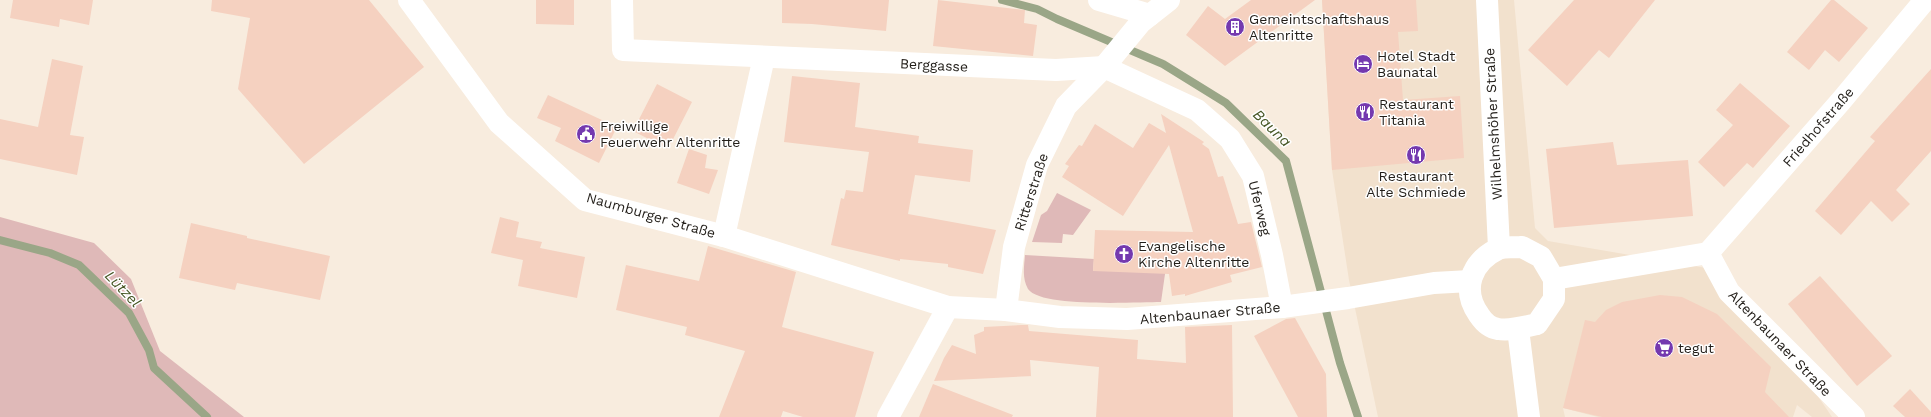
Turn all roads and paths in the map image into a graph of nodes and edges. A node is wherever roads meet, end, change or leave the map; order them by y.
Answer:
1 (409, 0) edge
2 (622, 0) edge
3 (1099, 0) edge
4 (1169, 0) edge
5 (1487, 0) edge
6 (1925, 0) edge
7 (1142, 22) junction
8 (764, 57) junction
9 (1108, 61) junction
10 (724, 236) junction
11 (1499, 248) junction
12 (1708, 253) junction
13 (1554, 279) junction
14 (1470, 281) junction
15 (948, 307) junction
16 (1282, 307) junction
17 (1006, 310) junction
18 (1518, 329) junction
19 (888, 417) edge
20 (1529, 417) edge
21 (1854, 417) edge

1 - 10 street, Naumburger Straße
2 - 8 street, Berggasse
3 - 7 street
4 - 7 street, Ritterstraße
5 - 11 street, Wilhelmshöher Straße
6 - 12 street, Friedhofstraße
7 - 9 street, Ritterstraße
8 - 9 street, Berggasse
8 - 10 street
9 - 16 street, Uferweg
9 - 17 street, Ritterstraße
10 - 15 street, Naumburger Straße
11 - 13 street
11 - 14 street
12 - 13 street
12 - 21 street, Altenbaunaer Straße
13 - 18 street
14 - 16 street, Altenbaunaer Straße
14 - 18 street
15 - 17 street, Altenbaunaer Straße
15 - 19 street
16 - 17 street, Altenbaunaer Straße
18 - 20 street

